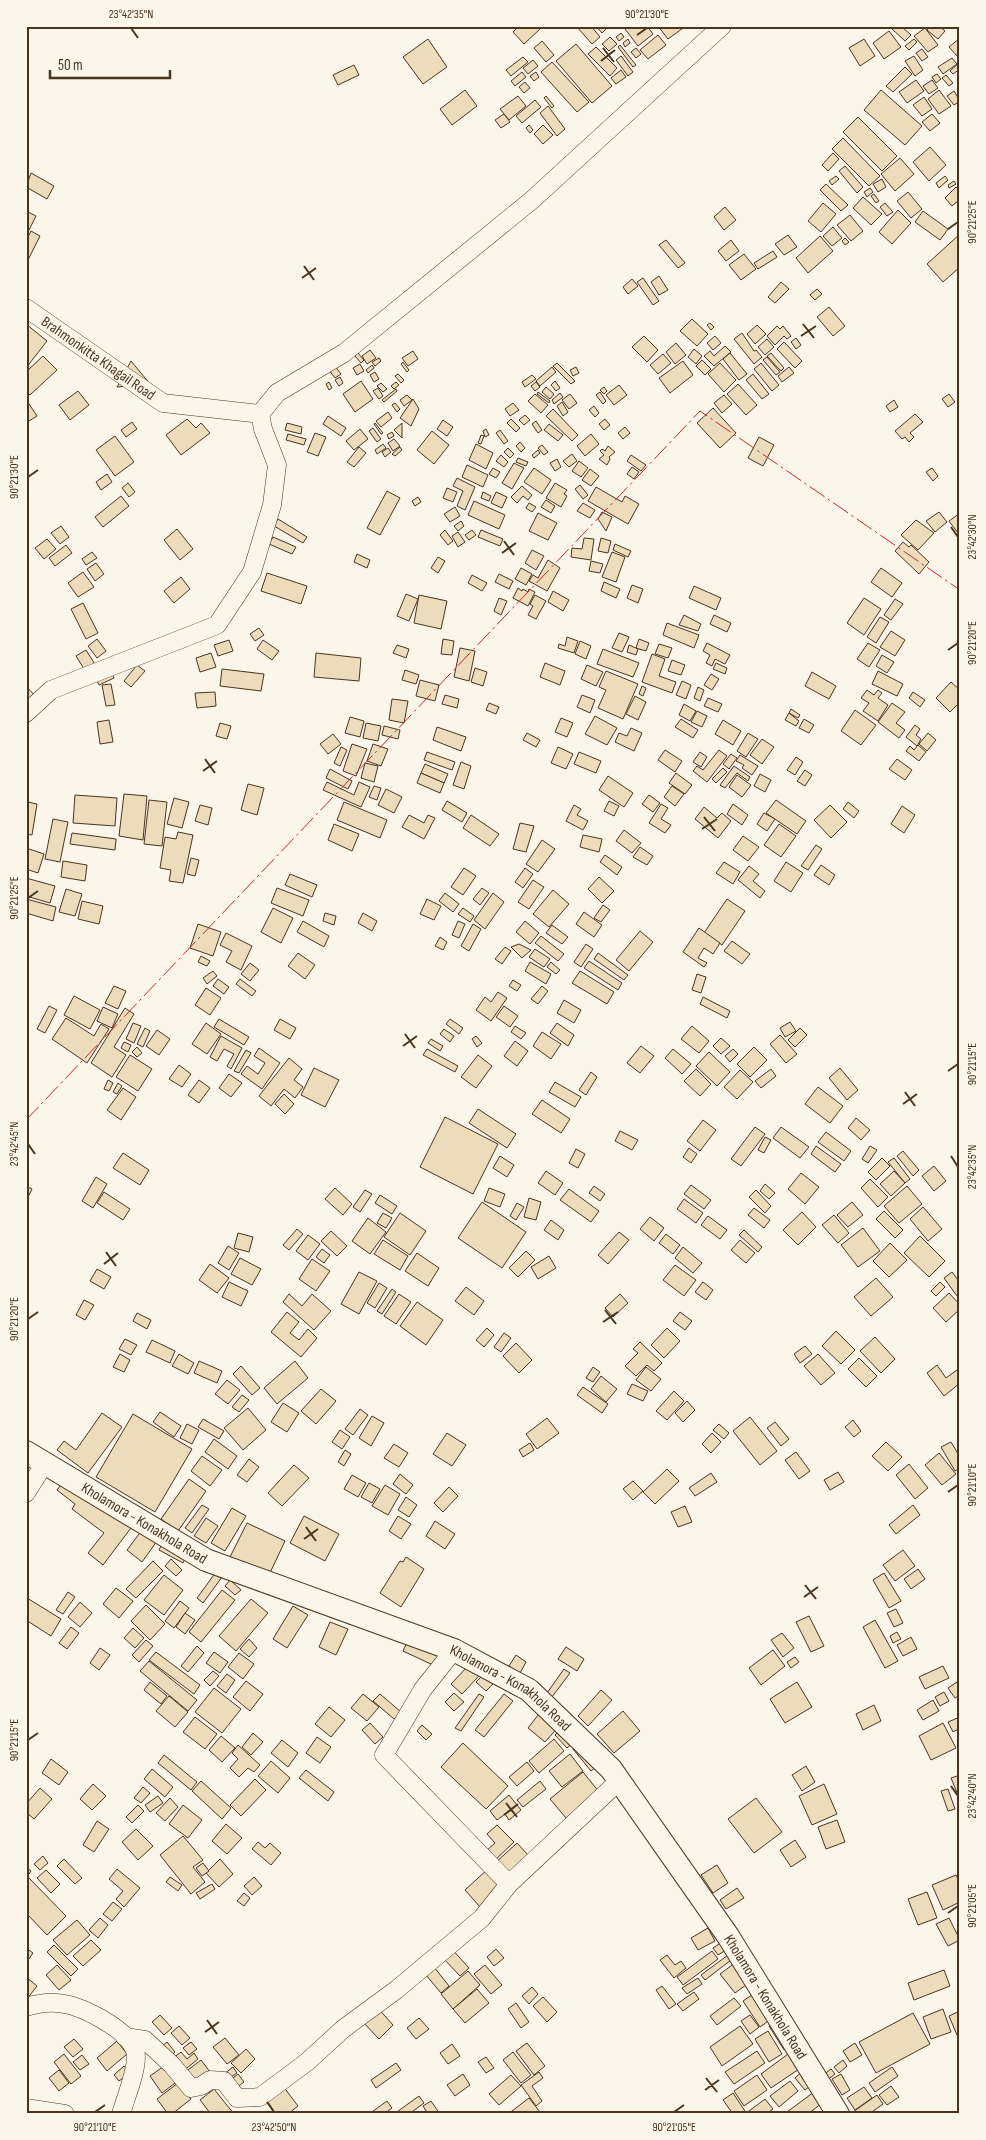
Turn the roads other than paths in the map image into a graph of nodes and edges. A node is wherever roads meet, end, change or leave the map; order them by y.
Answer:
1 (722, 26) edge
2 (26, 308) edge
3 (260, 414) junction
4 (26, 714) edge
5 (26, 1452) edge
6 (46, 1463) junction
7 (26, 1493) edge
8 (454, 1650) junction
9 (618, 1781) junction
10 (509, 1884) junction
11 (26, 2007) edge
12 (125, 2037) junction
13 (26, 2108) edge
14 (65, 2114) edge
15 (121, 2114) edge
16 (838, 2114) edge

1 - 3 street
2 - 3 street, Brahmonkitta Khagail Road
3 - 4 street
5 - 6 main road, Kholamora - Konakhola Road
6 - 7 street
6 - 8 main road, Kholamora - Konakhola Road
8 - 9 main road, Kholamora - Konakhola Road
8 - 10 street
9 - 10 street
9 - 16 main road, Kholamora - Konakhola Road
10 - 12 street
11 - 12 street
12 - 15 street
13 - 14 street

